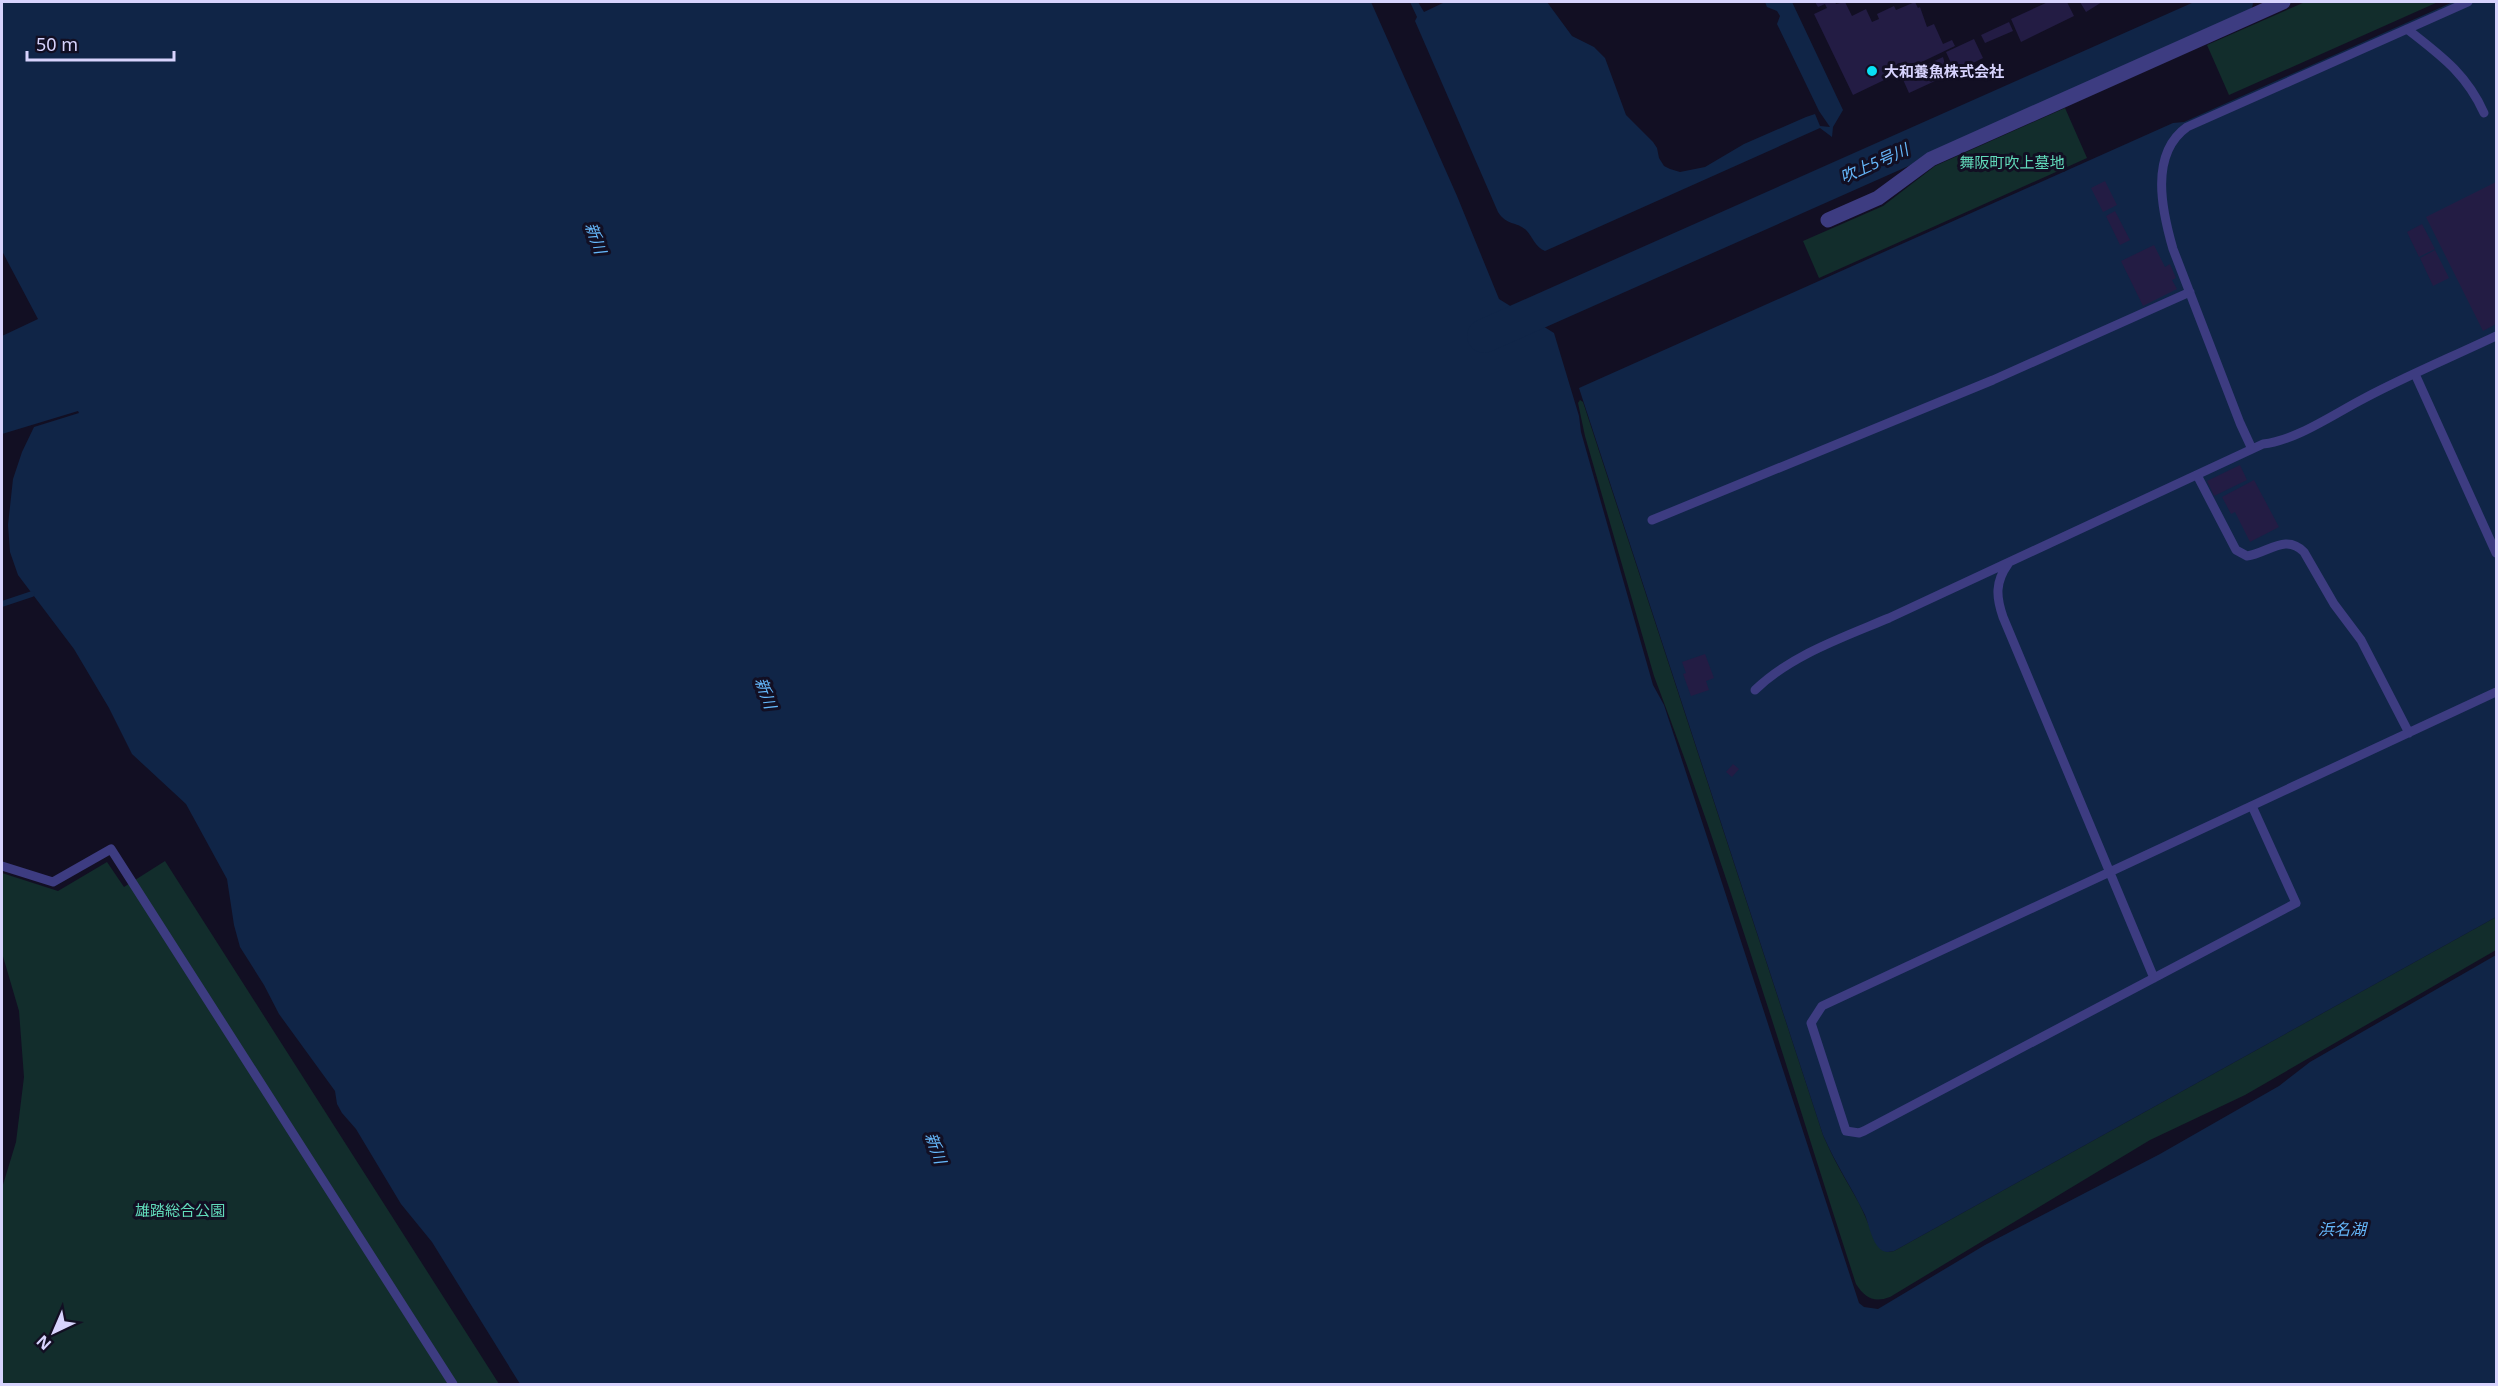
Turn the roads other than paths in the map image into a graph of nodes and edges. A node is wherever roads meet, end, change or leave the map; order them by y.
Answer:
1 (2283, 2) edge
2 (2468, 2) edge
3 (2407, 29) junction
4 (2484, 113) dead end
5 (1828, 220) dead end
6 (2190, 292) junction
7 (2496, 336) edge
8 (2415, 374) junction
9 (2252, 449) junction
10 (2198, 475) junction
11 (1652, 520) dead end
12 (2496, 553) edge
13 (2009, 563) junction
14 (1755, 690) dead end
15 (2496, 692) edge
16 (2409, 733) junction
17 (2252, 806) junction
18 (2, 866) edge
19 (2109, 872) junction
20 (2154, 978) junction
21 (453, 1384) edge

1 - 5 street
2 - 3 lane
3 - 4 lane
3 - 6 lane
6 - 9 lane
6 - 11 lane
7 - 8 lane
8 - 9 lane
8 - 12 lane
9 - 10 lane
10 - 13 lane
10 - 16 lane
13 - 14 lane
13 - 19 lane
15 - 16 lane
16 - 17 lane
17 - 19 lane
17 - 20 lane
18 - 21 lane
19 - 20 lane
19 - 20 lane

